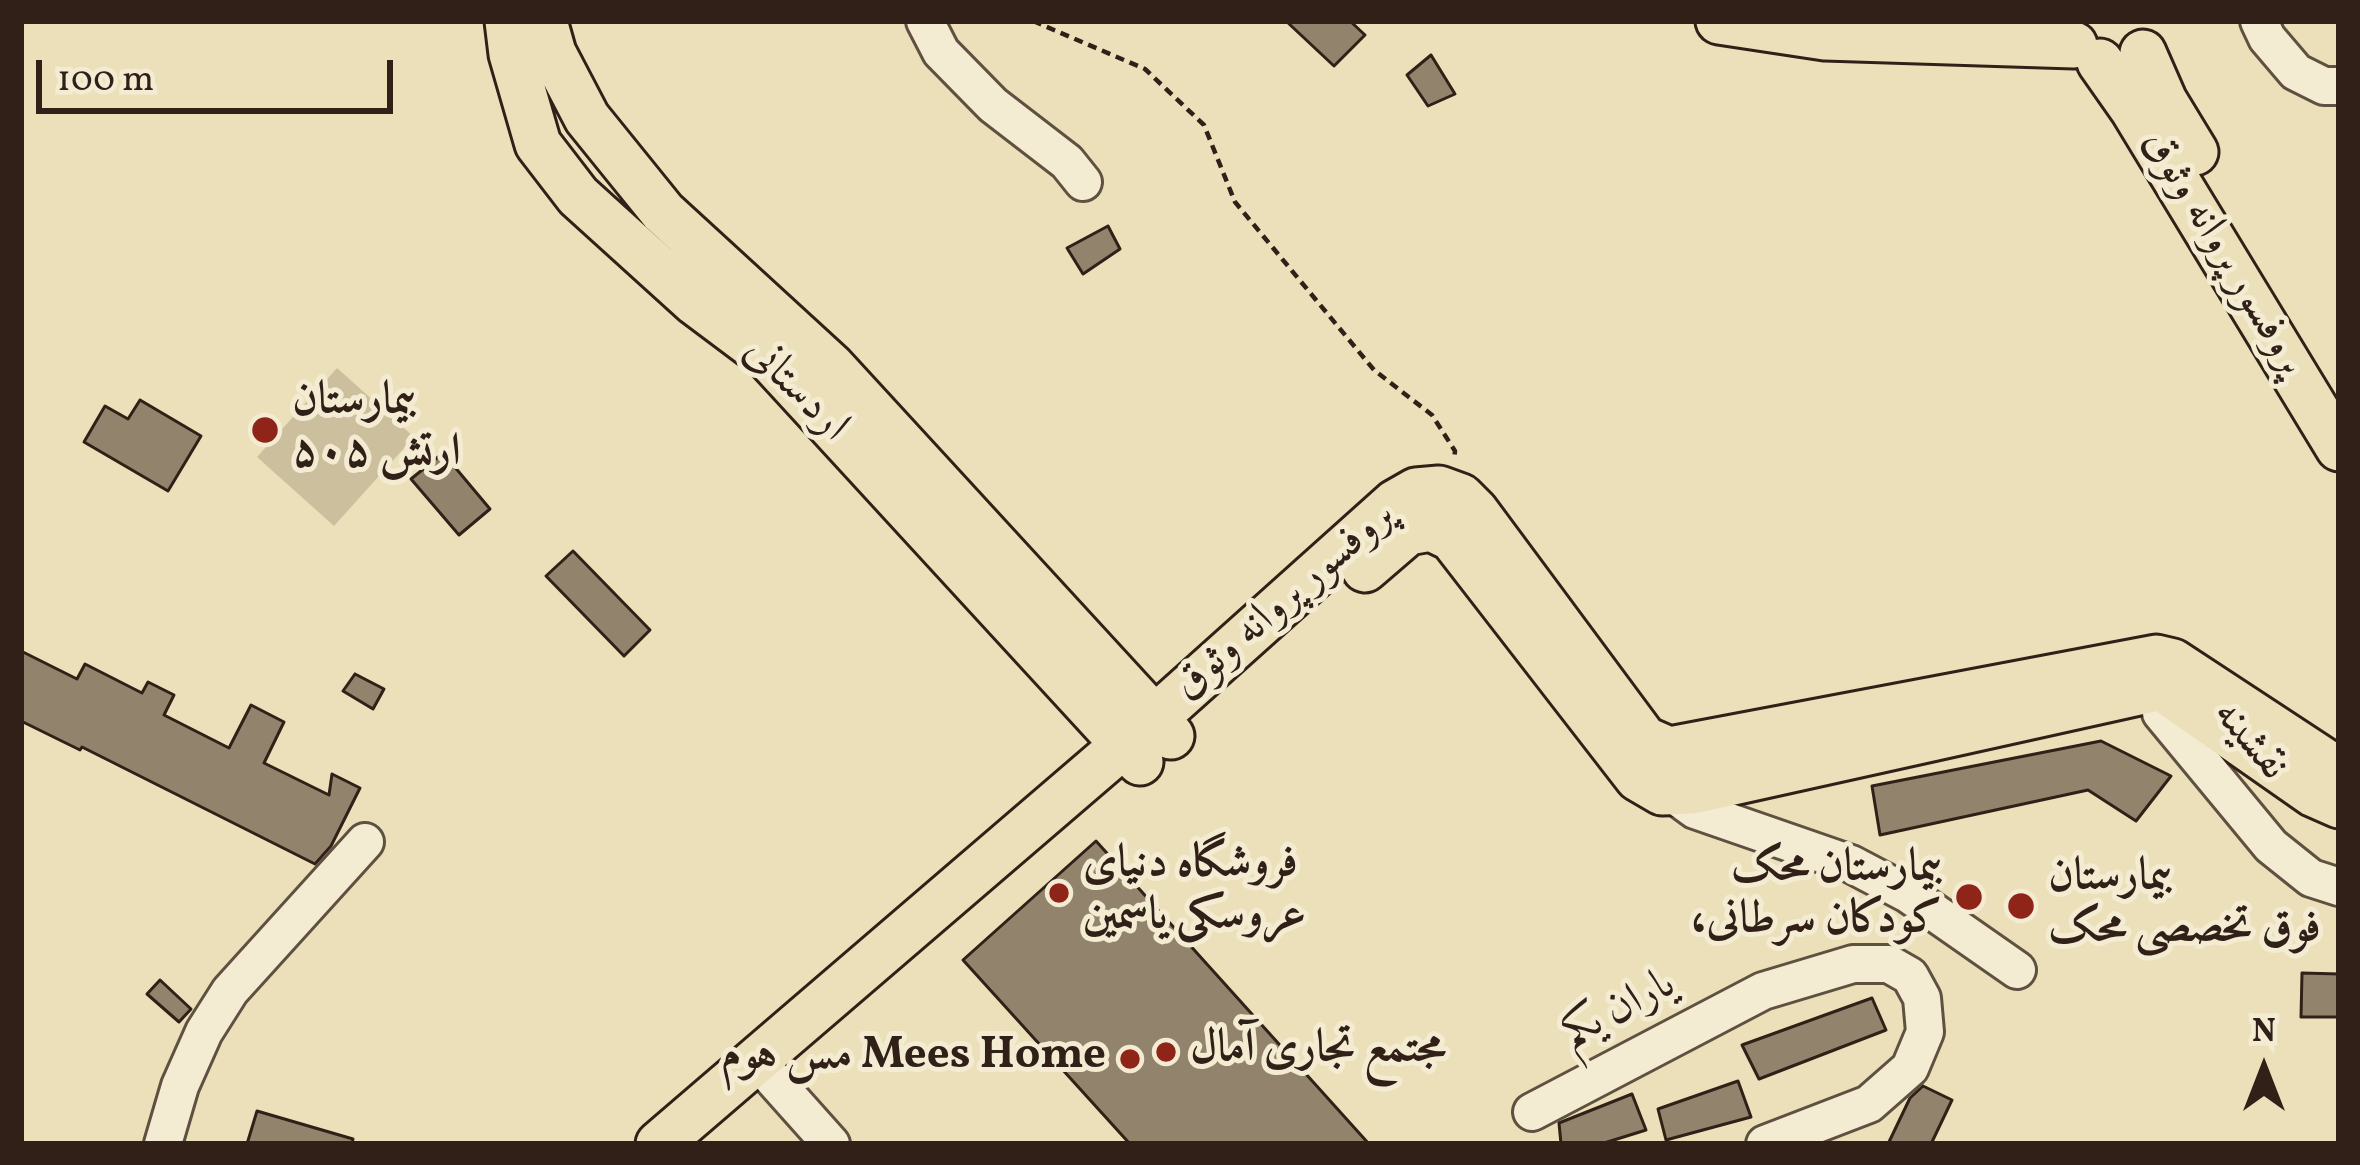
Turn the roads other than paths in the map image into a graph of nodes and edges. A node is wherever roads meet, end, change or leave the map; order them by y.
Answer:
1 (544, 21) edge
2 (925, 21) edge
3 (1719, 21) edge
4 (2259, 21) edge
5 (510, 37) edge
6 (2108, 40) edge
7 (2339, 86) edge
8 (587, 118) junction
9 (1083, 182) dead end
10 (578, 196) junction
11 (2339, 391) edge
12 (2339, 448) edge
13 (2158, 673) junction
14 (1148, 740) junction
15 (2339, 771) edge
16 (1667, 778) junction
17 (2339, 806) edge
18 (365, 842) dead end
19 (2339, 887) edge
20 (2017, 970) dead end
21 (765, 1069) junction
22 (1532, 1112) dead end
23 (163, 1144) edge
24 (659, 1144) edge
25 (700, 1144) edge
26 (831, 1144) edge
27 (1765, 1144) edge

1 - 8 main road, اردستانی
2 - 9 street
3 - 6 main road
4 - 7 street
5 - 8 main road
5 - 10 main road, اردستانی
6 - 11 main road, پروفسور پروانه وثوق
6 - 12 main road, پروفسور پروانه وثوق
8 - 10 main road
8 - 14 main road, اردستانی
10 - 14 main road, اردستانی
13 - 15 main road
13 - 16 main road
13 - 17 main road
13 - 19 street, نقشینه
14 - 16 main road, پروفسور پروانه وثوق
14 - 16 main road, پروفسور پروانه وثوق
14 - 21 main road, پروفسور پروانه وثوق
16 - 20 street
18 - 23 street
21 - 24 main road, پروفسور پروانه وثوق
21 - 25 main road, پروفسور پروانه وثوق
21 - 26 street
22 - 27 street, یاران یکم

